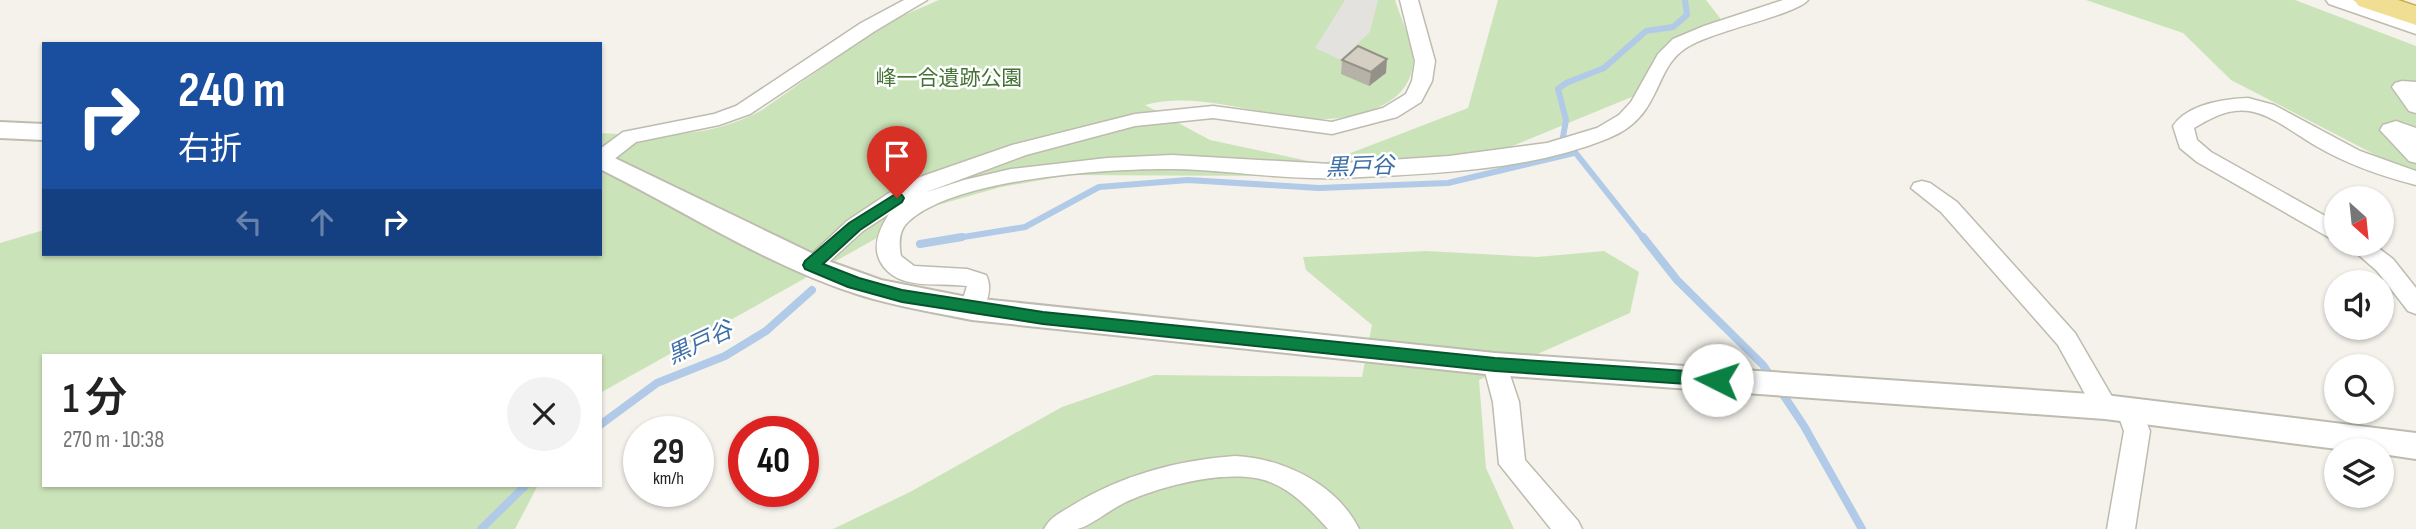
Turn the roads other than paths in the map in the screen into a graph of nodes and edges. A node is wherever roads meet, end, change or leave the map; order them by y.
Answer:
1 (918, 0) edge
2 (1409, 0) edge
3 (1799, 0) edge
4 (2335, 0) edge
5 (2369, 0) edge
6 (2416, 16) edge
7 (2416, 28) edge
8 (2416, 88) edge
9 (2416, 107) edge
10 (0, 130) edge
11 (42, 132) edge
12 (2416, 136) edge
13 (2416, 156) edge
14 (602, 158) edge
15 (602, 160) edge
16 (2416, 178) edge
17 (1922, 188) dead end
18 (2324, 225) edge
19 (2373, 256) edge
20 (811, 265) junction
21 (2416, 305) edge
22 (972, 309) junction
23 (1495, 365) junction
24 (2117, 408) junction
25 (2416, 446) edge
26 (1560, 526) edge
27 (1058, 529) edge
28 (1345, 529) edge
29 (2121, 529) edge

1 - 14 street
2 - 20 street
3 - 22 street
4 - 7 street
5 - 6 highway
8 - 9 street
10 - 11 street
12 - 13 street
15 - 20 street
16 - 18 street
17 - 24 street
19 - 21 street
20 - 22 street
22 - 23 street
23 - 24 street
23 - 26 street
24 - 25 street
24 - 29 street
27 - 28 street

